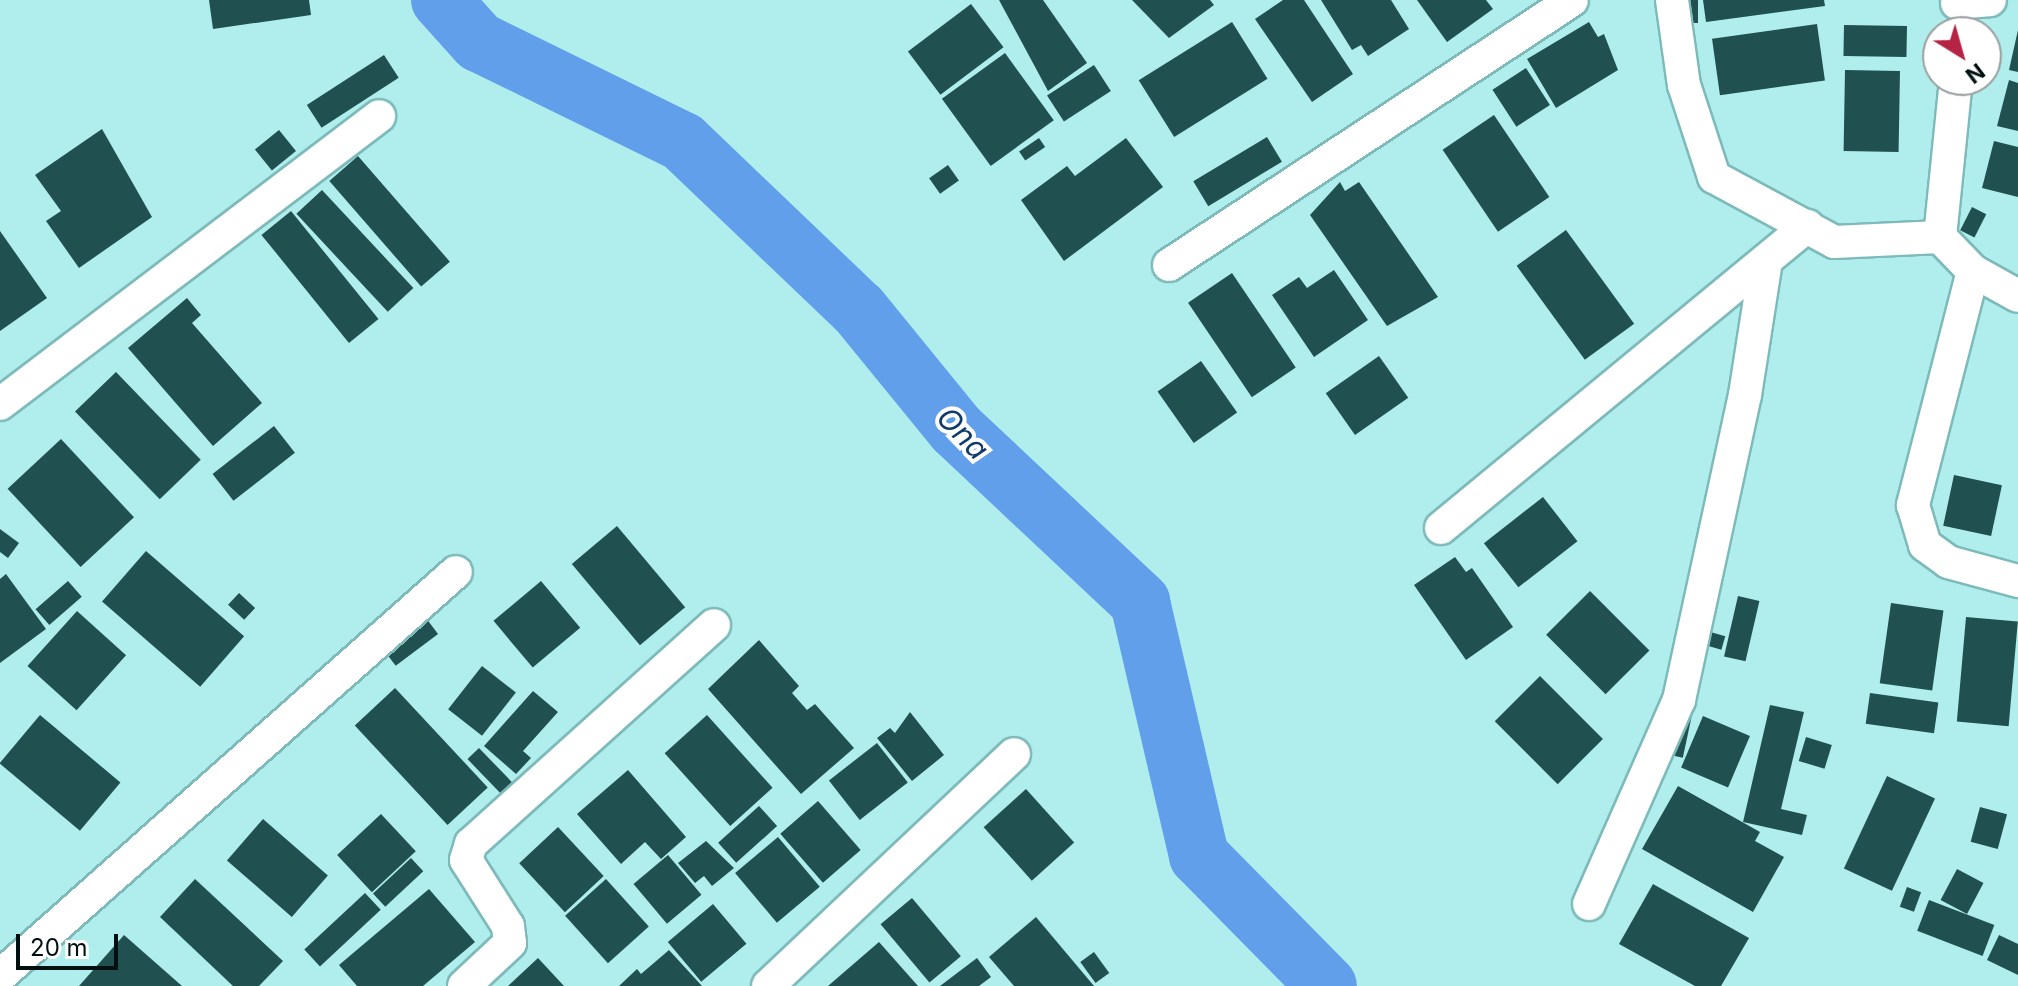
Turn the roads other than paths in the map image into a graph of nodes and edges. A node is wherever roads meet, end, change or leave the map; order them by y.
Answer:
1 (1572, 0) edge
2 (1672, 0) edge
3 (1990, 0) edge
4 (1957, 12) edge
5 (1954, 96) edge
6 (379, 116) dead end
7 (1807, 226) junction
8 (1940, 237) junction
9 (1766, 261) junction
10 (1169, 265) dead end
11 (1973, 271) junction
12 (2018, 296) edge
13 (0, 404) edge
14 (1441, 528) dead end
15 (456, 572) dead end
16 (2018, 581) edge
17 (714, 625) dead end
18 (1014, 754) dead end
19 (1589, 904) dead end
20 (0, 976) edge
21 (464, 986) edge
22 (768, 986) edge

1 - 10 street
2 - 7 street
3 - 4 street
5 - 8 street
6 - 13 street
7 - 8 street
7 - 9 street
8 - 11 street
9 - 14 street
9 - 19 street
11 - 12 street
11 - 16 street
15 - 20 street
17 - 21 street
18 - 22 street

